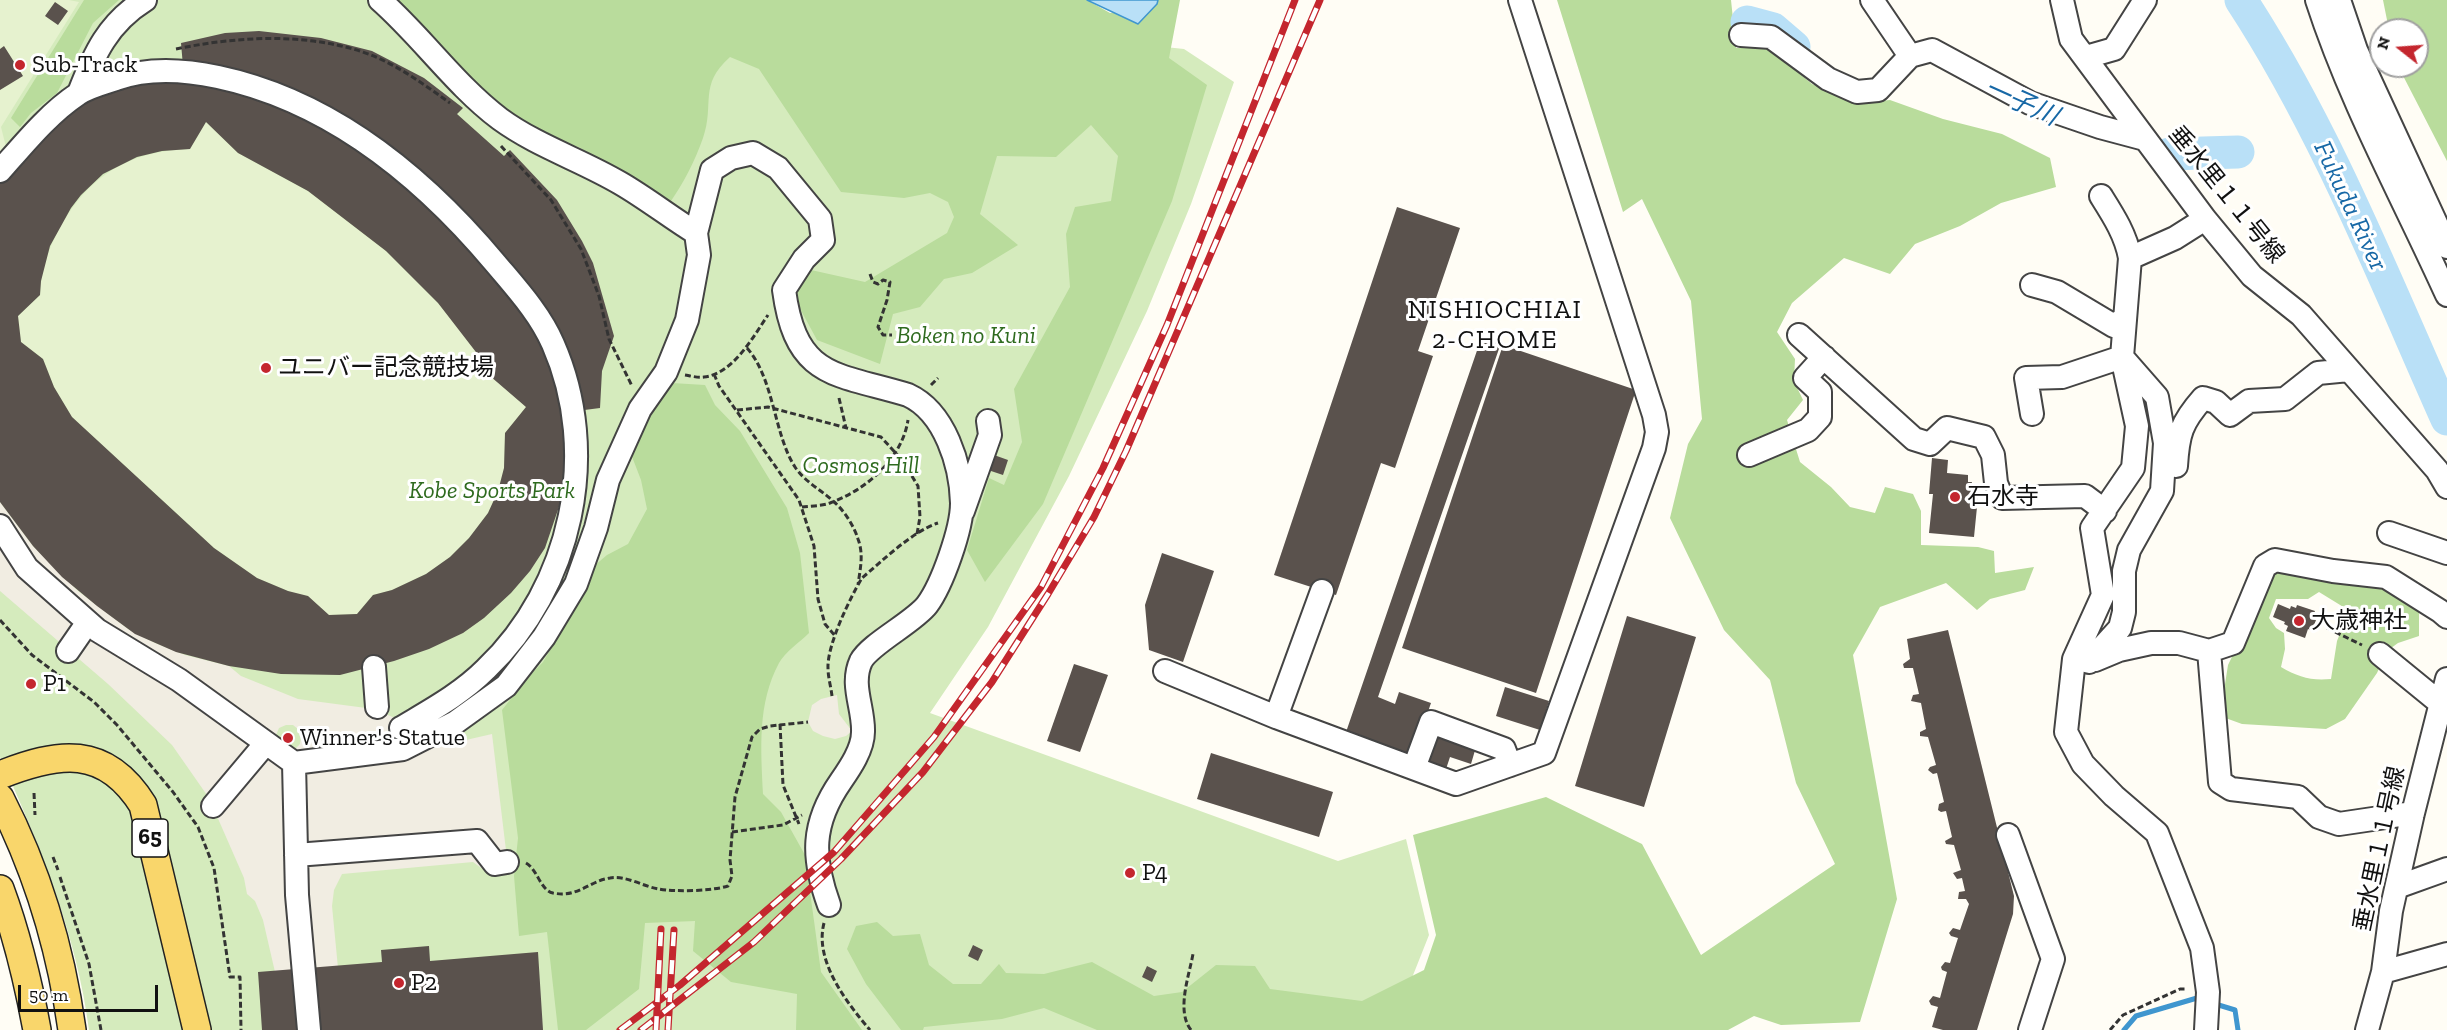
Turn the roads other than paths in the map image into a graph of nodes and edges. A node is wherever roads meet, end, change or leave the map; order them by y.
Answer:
1 (145, 0) edge
2 (381, 0) edge
3 (1520, 0) edge
4 (1872, 0) edge
5 (2062, 0) edge
6 (2145, 0) edge
7 (2317, 0) edge
8 (2339, 0) edge
9 (1741, 35) dead end
10 (1910, 56) junction
11 (2086, 57) junction
12 (88, 79) junction
13 (2145, 139) junction
14 (0, 171) edge
15 (2101, 196) dead end
16 (2205, 219) junction
17 (696, 233) junction
18 (2447, 247) edge
19 (2130, 258) junction
20 (2032, 285) dead end
21 (2447, 296) edge
22 (2125, 318) junction
23 (1799, 335) dead end
24 (1824, 357) junction
25 (2122, 357) junction
26 (2349, 370) junction
27 (633, 388) road end
28 (640, 409) junction
29 (2032, 414) dead end
30 (988, 421) dead end
31 (1749, 455) dead end
32 (2447, 487) edge
33 (2162, 491) junction
34 (2105, 511) junction
35 (959, 521) junction
36 (0, 526) edge
37 (2389, 533) dead end
38 (2447, 553) edge
39 (1322, 591) dead end
40 (2447, 617) edge
41 (88, 622) junction
42 (68, 651) dead end
43 (2209, 651) junction
44 (2380, 654) road end
45 (2090, 662) junction
46 (374, 667) dead end
47 (1165, 671) dead end
48 (2447, 679) edge
49 (2073, 681) junction
50 (377, 707) dead end
51 (2443, 707) edge
52 (1276, 717) junction
53 (400, 728) dead end
54 (266, 743) junction
55 (294, 763) junction
56 (1510, 765) junction
57 (1414, 768) junction
58 (0, 776) edge
59 (0, 798) edge
60 (213, 806) dead end
61 (2413, 813) junction
62 (2008, 835) dead end
63 (296, 855) junction
64 (507, 862) road end
65 (2447, 869) edge
66 (2397, 887) junction
67 (0, 889) edge
68 (829, 905) road end
69 (2447, 954) edge
70 (2383, 972) junction
71 (2207, 1005) edge
72 (37, 1030) edge
73 (72, 1030) edge
74 (197, 1030) edge
75 (309, 1030) edge
76 (2030, 1030) edge
77 (2367, 1030) edge

1 - 12 street
2 - 17 street
3 - 56 street
4 - 10 street
5 - 11 street, 垂水里１１号線
6 - 11 street
7 - 21 street
8 - 18 street
9 - 10 street
10 - 13 street
11 - 13 street, 垂水里１１号線
12 - 14 street
12 - 53 street
13 - 16 street, 垂水里１１号線
15 - 19 street
16 - 19 street
16 - 26 street, 垂水里１１号線
17 - 28 street
17 - 35 street
19 - 22 street
20 - 22 street
22 - 25 street
23 - 24 street
24 - 31 street
24 - 34 street
25 - 29 street
25 - 33 street
25 - 34 street
26 - 32 street, 垂水里１１号線
26 - 33 street
27 - 28 street
28 - 55 street
30 - 35 street
33 - 45 street
34 - 49 street
35 - 68 street
36 - 41 street
37 - 38 street
39 - 52 street
40 - 43 street
41 - 42 street
41 - 54 street
43 - 45 street
43 - 61 street
44 - 51 street
45 - 49 street
46 - 50 street
47 - 52 street
48 - 51 street, 垂水里１１号線
49 - 71 street
51 - 61 street, 垂水里１１号線
52 - 57 street
54 - 55 street
54 - 60 street
55 - 63 street
56 - 57 street
56 - 57 street
58 - 74 main road, 65
59 - 73 main road
61 - 66 street, 垂水里１１号線
62 - 76 street
63 - 64 street
63 - 75 street
65 - 66 street
66 - 70 street, 垂水里１１号線
67 - 72 main road
69 - 70 street
70 - 77 street, 垂水里１１号線

